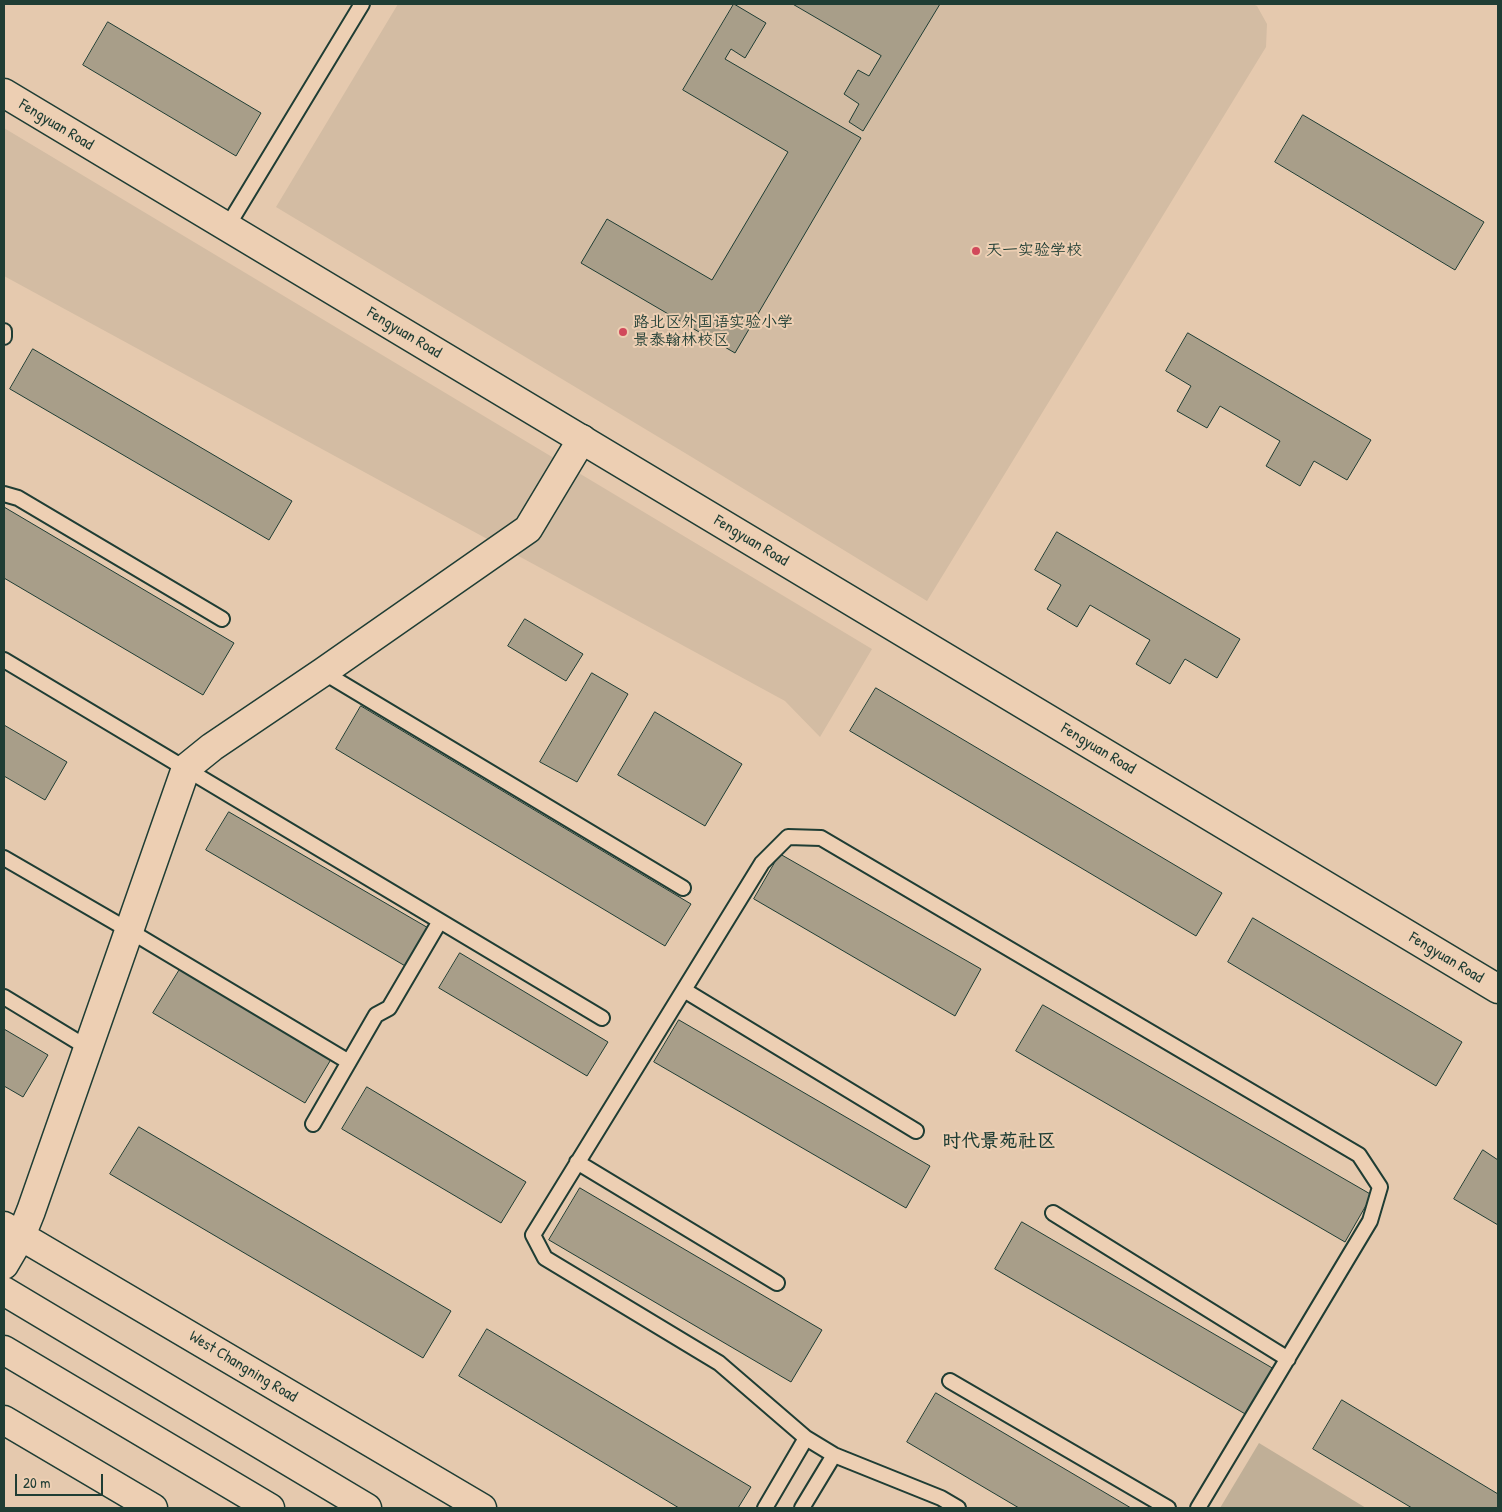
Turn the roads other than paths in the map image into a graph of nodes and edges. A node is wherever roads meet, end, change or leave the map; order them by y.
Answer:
1 (362, 4) edge
2 (4, 94) edge
3 (227, 227) junction
4 (4, 331) edge
5 (4, 337) edge
6 (582, 439) junction
7 (4, 494) edge
8 (222, 619) dead end
9 (4, 660) edge
10 (323, 672) junction
11 (186, 768) junction
12 (4, 858) edge
13 (682, 888) dead end
14 (440, 921) junction
15 (130, 931) junction
16 (1498, 989) edge
17 (684, 990) junction
18 (4, 997) edge
19 (602, 1018) dead end
20 (88, 1048) junction
21 (348, 1062) junction
22 (313, 1124) dead end
23 (916, 1131) dead end
24 (577, 1162) junction
25 (1053, 1213) dead end
26 (12, 1231) edge
27 (4, 1265) edge
28 (777, 1283) dead end
29 (4, 1291) edge
30 (4, 1350) edge
31 (1288, 1359) junction
32 (950, 1381) dead end
33 (4, 1420) edge
34 (806, 1438) junction
35 (834, 1455) junction
36 (152, 1508) edge
37 (270, 1508) edge
38 (367, 1508) edge
39 (482, 1508) edge
40 (765, 1508) edge
41 (802, 1508) edge
42 (958, 1508) edge
43 (1168, 1508) edge
44 (1198, 1508) edge

1 - 3 lane
2 - 3 street, Fengyuan Road
3 - 6 street, Fengyuan Road
4 - 5 lane
6 - 10 street
6 - 16 street, Fengyuan Road
7 - 8 lane
9 - 11 lane
10 - 11 street
10 - 13 lane
11 - 14 lane
11 - 15 street
12 - 15 lane
14 - 19 lane
14 - 21 lane
15 - 20 street
15 - 21 lane
17 - 23 lane
17 - 24 lane
17 - 31 lane
18 - 20 lane
20 - 26 street
21 - 22 lane
24 - 28 lane
24 - 34 lane
25 - 31 lane
26 - 27 street
26 - 39 street, West Changning Road
29 - 38 street
30 - 37 street
31 - 44 lane
32 - 43 lane
33 - 36 street
34 - 35 lane
34 - 40 lane
35 - 41 lane
35 - 42 lane

